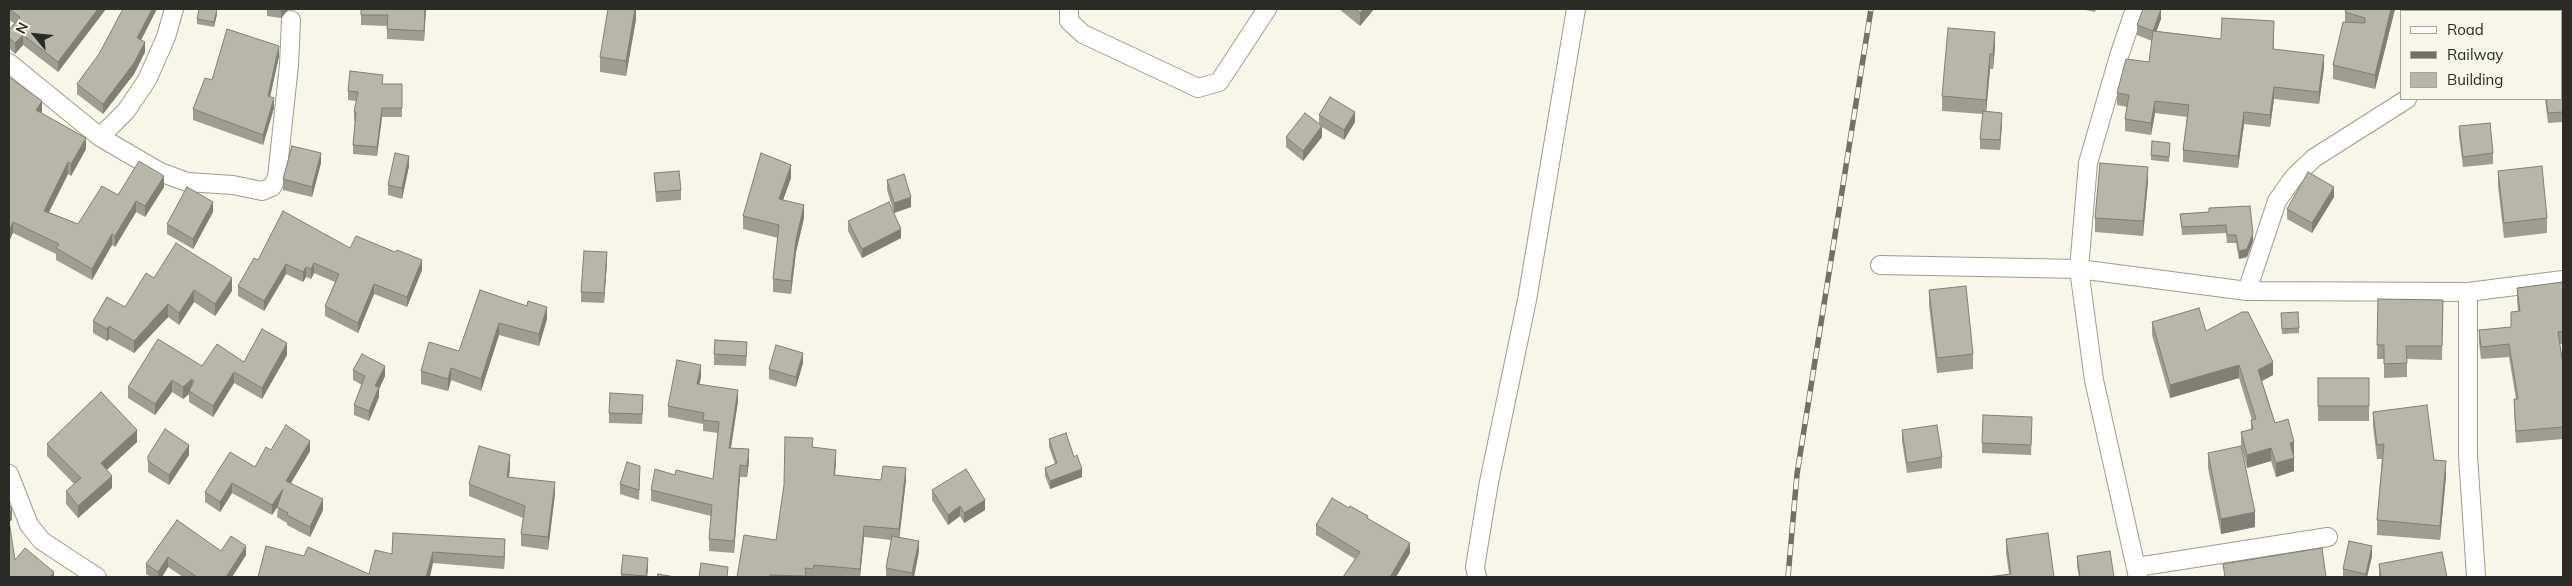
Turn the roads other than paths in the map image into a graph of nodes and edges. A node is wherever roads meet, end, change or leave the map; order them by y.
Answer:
1 (174, 9) edge
2 (1069, 9) edge
3 (1266, 9) edge
4 (1576, 9) edge
5 (2135, 9) edge
6 (291, 20) dead end
7 (9, 63) edge
8 (2405, 100) edge
9 (100, 137) junction
10 (1880, 265) dead end
11 (2079, 269) junction
12 (2563, 280) edge
13 (2246, 291) junction
14 (2468, 292) junction
15 (9, 474) edge
16 (2328, 537) dead end
17 (2138, 572) edge
18 (97, 577) edge
19 (1477, 577) edge
20 (2476, 577) edge

1 - 9 street
2 - 3 street
4 - 19 street
5 - 11 street
6 - 9 street
7 - 9 street
8 - 13 street
10 - 11 street
11 - 13 street
11 - 17 street
12 - 14 street
13 - 14 street
14 - 20 street
15 - 18 street
16 - 17 street

